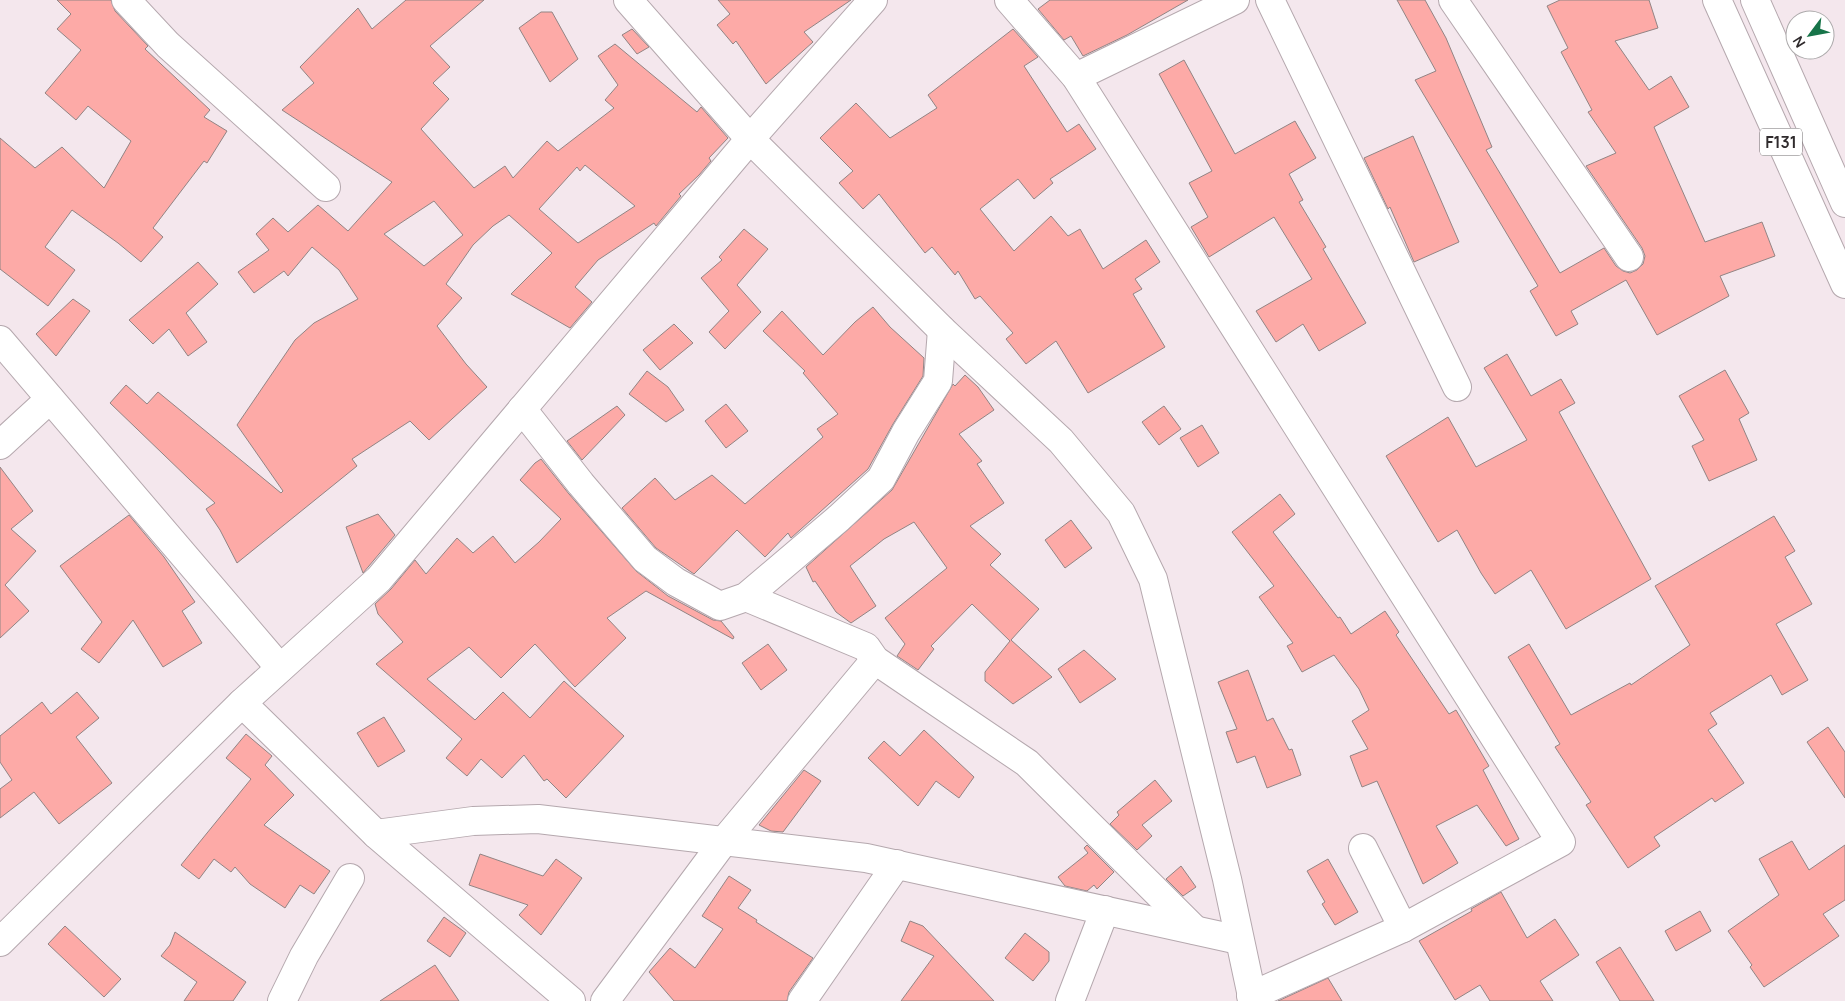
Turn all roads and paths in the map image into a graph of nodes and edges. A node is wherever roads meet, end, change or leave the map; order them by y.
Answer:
1 (126, 0) edge
2 (628, 0) edge
3 (873, 0) edge
4 (1009, 0) edge
5 (1235, 0) edge
6 (1270, 0) edge
7 (1453, 0) edge
8 (1717, 0) edge
9 (1754, 0) edge
10 (1076, 77) junction
11 (750, 139) junction
12 (326, 187) dead end
13 (1845, 203) edge
14 (1629, 257) dead end
15 (1845, 284) edge
16 (942, 330) junction
17 (0, 340) edge
18 (1457, 387) dead end
19 (50, 399) junction
20 (522, 409) junction
21 (0, 445) edge
22 (746, 597) junction
23 (875, 660) junction
24 (280, 668) junction
25 (242, 703) junction
26 (376, 834) junction
27 (724, 841) junction
28 (1363, 848) dead end
29 (897, 864) junction
30 (350, 878) dead end
31 (1105, 910) junction
32 (1404, 928) junction
33 (1195, 930) junction
34 (1240, 940) junction
35 (0, 942) edge
36 (1252, 998) edge
37 (282, 1001) edge
38 (571, 1001) edge
39 (605, 1001) edge
40 (802, 1001) edge
41 (1070, 1001) edge

1 - 12 street
2 - 11 street
3 - 11 street
4 - 10 street
5 - 10 street
6 - 18 street
7 - 14 street
8 - 15 street, F131
9 - 13 street, F131
10 - 32 street
11 - 16 street
11 - 20 street
16 - 22 street
16 - 34 street
17 - 19 street
19 - 21 street
19 - 24 street
20 - 22 street
20 - 24 street
22 - 23 street
23 - 27 street
23 - 33 street
24 - 25 street
25 - 26 street
25 - 35 street
26 - 27 street
26 - 38 street
27 - 29 street
27 - 39 street
28 - 32 street
29 - 31 street
29 - 40 street
30 - 37 street
31 - 33 street
31 - 41 street
32 - 36 street
33 - 34 street
34 - 36 street

